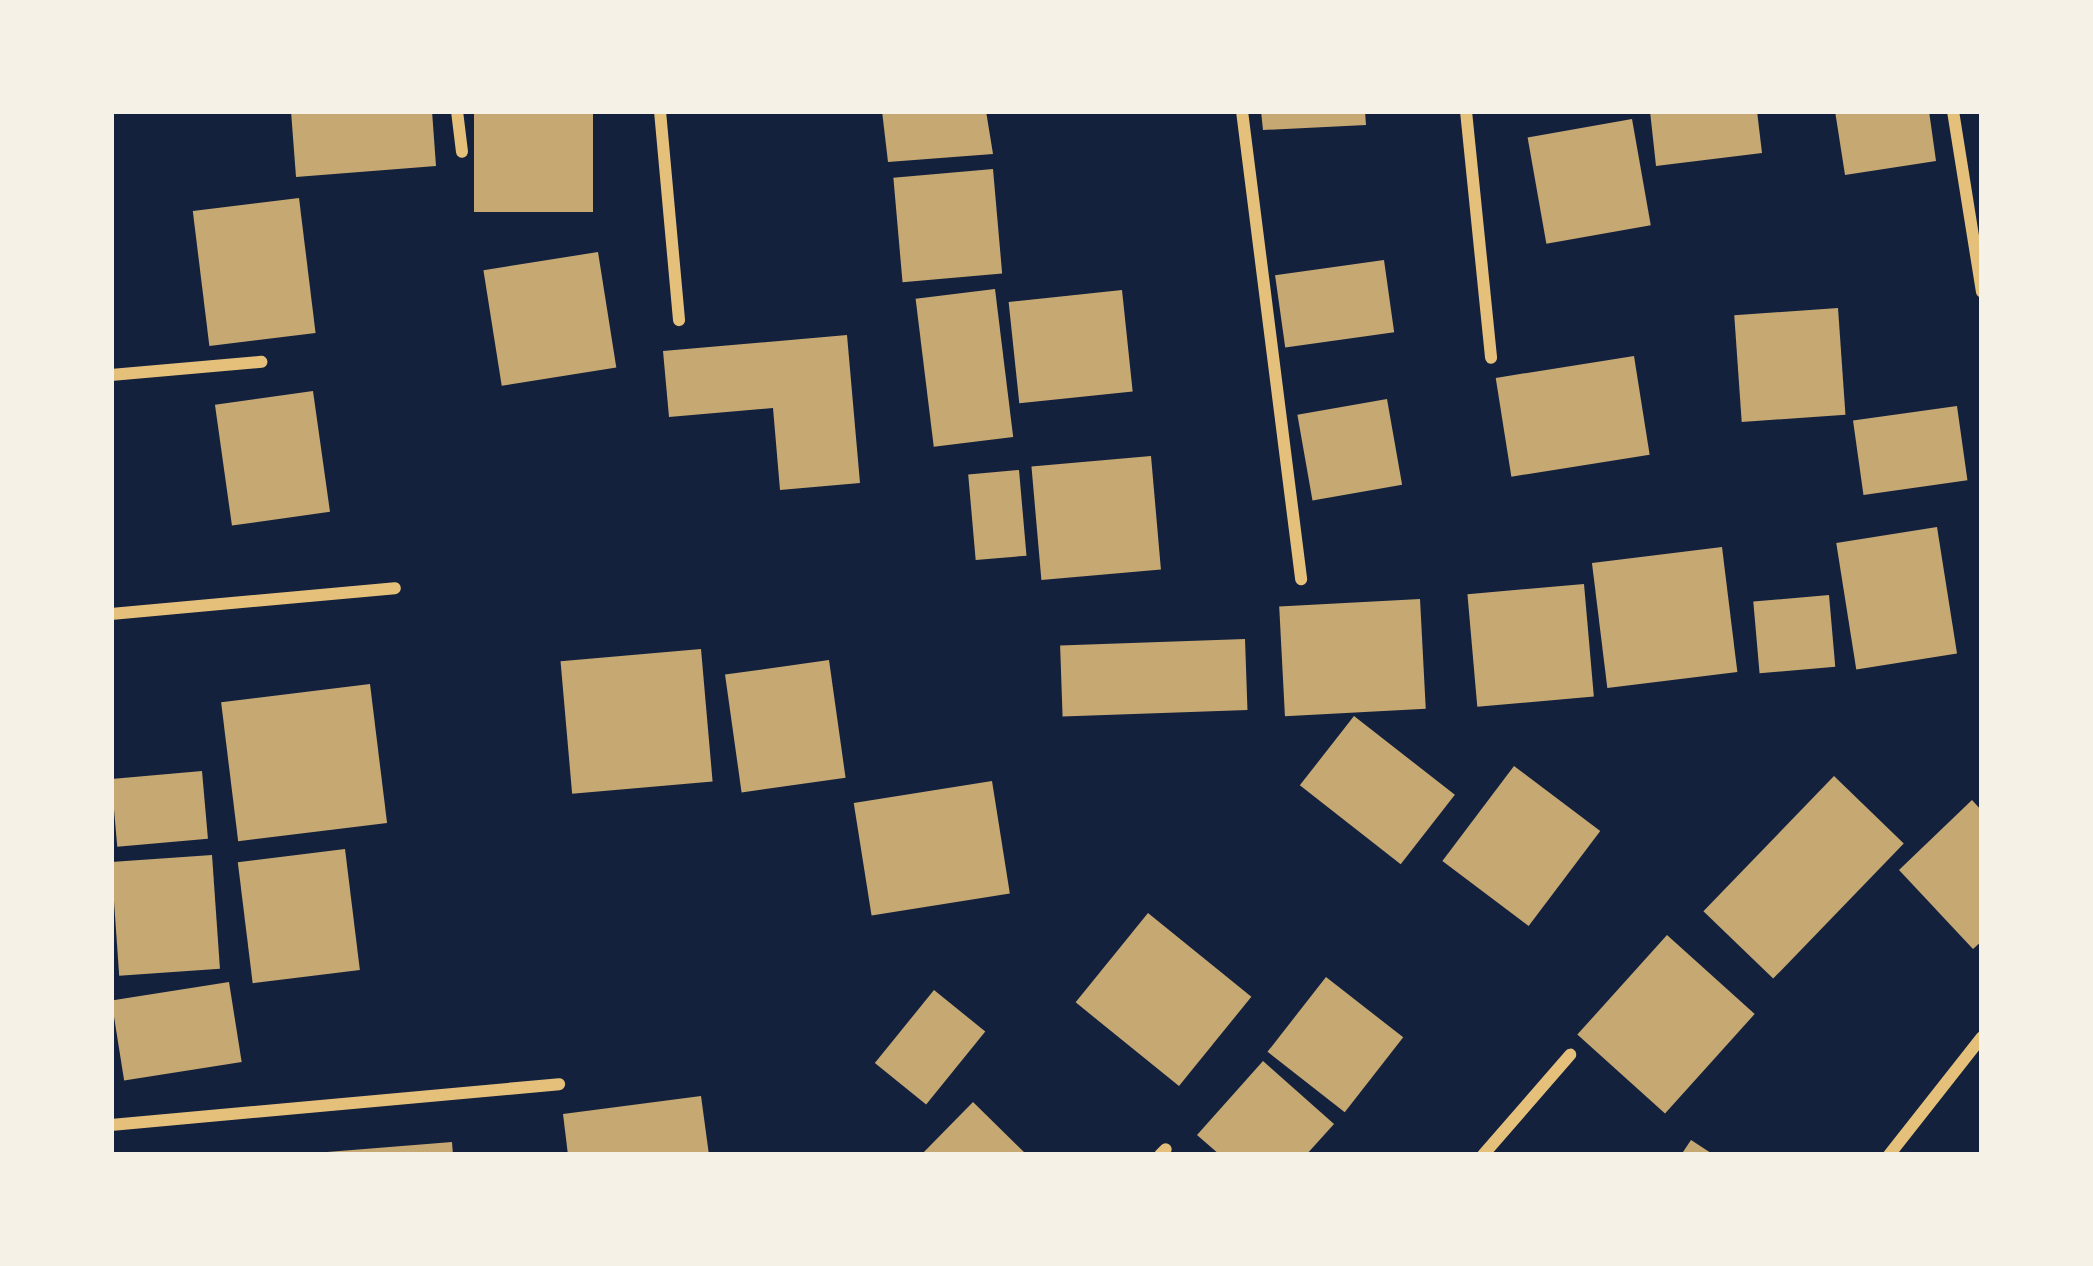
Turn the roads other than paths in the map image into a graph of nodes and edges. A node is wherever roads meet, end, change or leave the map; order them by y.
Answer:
1 (457, 111) edge
2 (660, 111) edge
3 (1242, 111) edge
4 (1466, 111) edge
5 (1954, 111) edge
6 (462, 152) dead end
7 (1982, 292) edge
8 (680, 320) dead end
9 (1491, 358) dead end
10 (261, 362) dead end
11 (111, 375) edge
12 (1301, 579) dead end
13 (395, 587) dead end
14 (111, 614) edge
15 (1982, 1037) edge
16 (1570, 1055) dead end
17 (559, 1084) dead end
18 (111, 1125) edge
19 (1484, 1155) edge
20 (1889, 1155) edge

1 - 6 street
2 - 8 street
3 - 12 street
4 - 9 street
5 - 7 street
10 - 11 street
13 - 14 street
15 - 20 street
16 - 19 street
17 - 18 street

